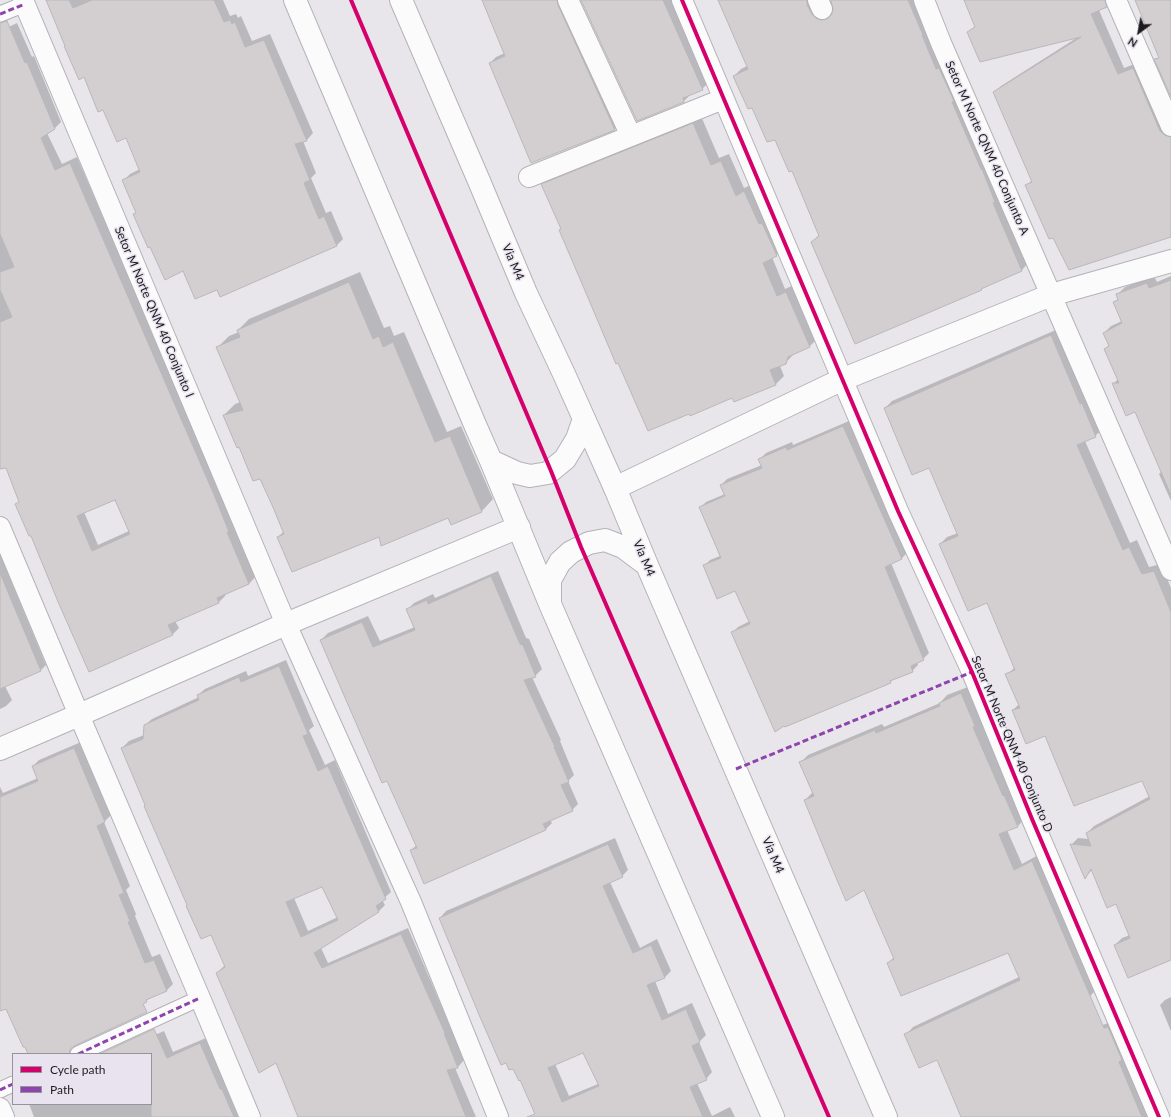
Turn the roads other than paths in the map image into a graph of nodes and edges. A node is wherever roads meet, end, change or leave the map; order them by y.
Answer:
1 (295, 0) edge
2 (401, 0) edge
3 (568, 0) edge
4 (682, 0) edge
5 (924, 0) edge
6 (1116, 0) edge
7 (24, 2) edge
8 (0, 14) edge
9 (723, 99) junction
10 (1171, 126) edge
11 (631, 136) junction
12 (529, 177) dead end
13 (1171, 260) edge
14 (1051, 295) junction
15 (841, 380) junction
16 (584, 419) junction
17 (491, 461) junction
18 (615, 488) junction
19 (0, 527) edge
20 (519, 527) junction
21 (647, 565) junction
22 (1171, 570) edge
23 (550, 604) junction
24 (286, 624) junction
25 (79, 716) junction
26 (0, 748) edge
27 (200, 998) junction
28 (80, 1053) edge
29 (12, 1084) edge
30 (0, 1090) edge
31 (0, 1108) edge
32 (4, 1117) edge
33 (250, 1117) edge
34 (498, 1117) edge
35 (773, 1117) edge
36 (886, 1117) edge
37 (1159, 1117) edge

1 - 17 main road
2 - 16 main road, Via M4
3 - 11 street
4 - 9 street, Setor M Norte QNM 40 Conjunto D
5 - 14 street, Setor M Norte QNM 40 Conjunto A
6 - 10 street
7 - 8 street
7 - 24 street, Setor M Norte QNM 40 Conjunto I
9 - 11 street
9 - 15 street, Setor M Norte QNM 40 Conjunto D
11 - 12 street
13 - 14 main road
14 - 15 main road
14 - 22 street, Setor M Norte QNM 40 Conjunto A
15 - 18 main road
15 - 37 street, Setor M Norte QNM 40 Conjunto D
16 - 17 main road
16 - 18 main road, Via M4
17 - 20 main road
18 - 21 main road, Via M4
19 - 25 street
20 - 23 main road
20 - 24 main road
21 - 23 main road
21 - 36 main road, Via M4
23 - 35 main road
24 - 25 main road
24 - 34 street, Setor M Norte QNM 40 Conjunto I
25 - 26 main road
25 - 27 street
27 - 28 street
27 - 33 street
29 - 30 street
31 - 32 street

